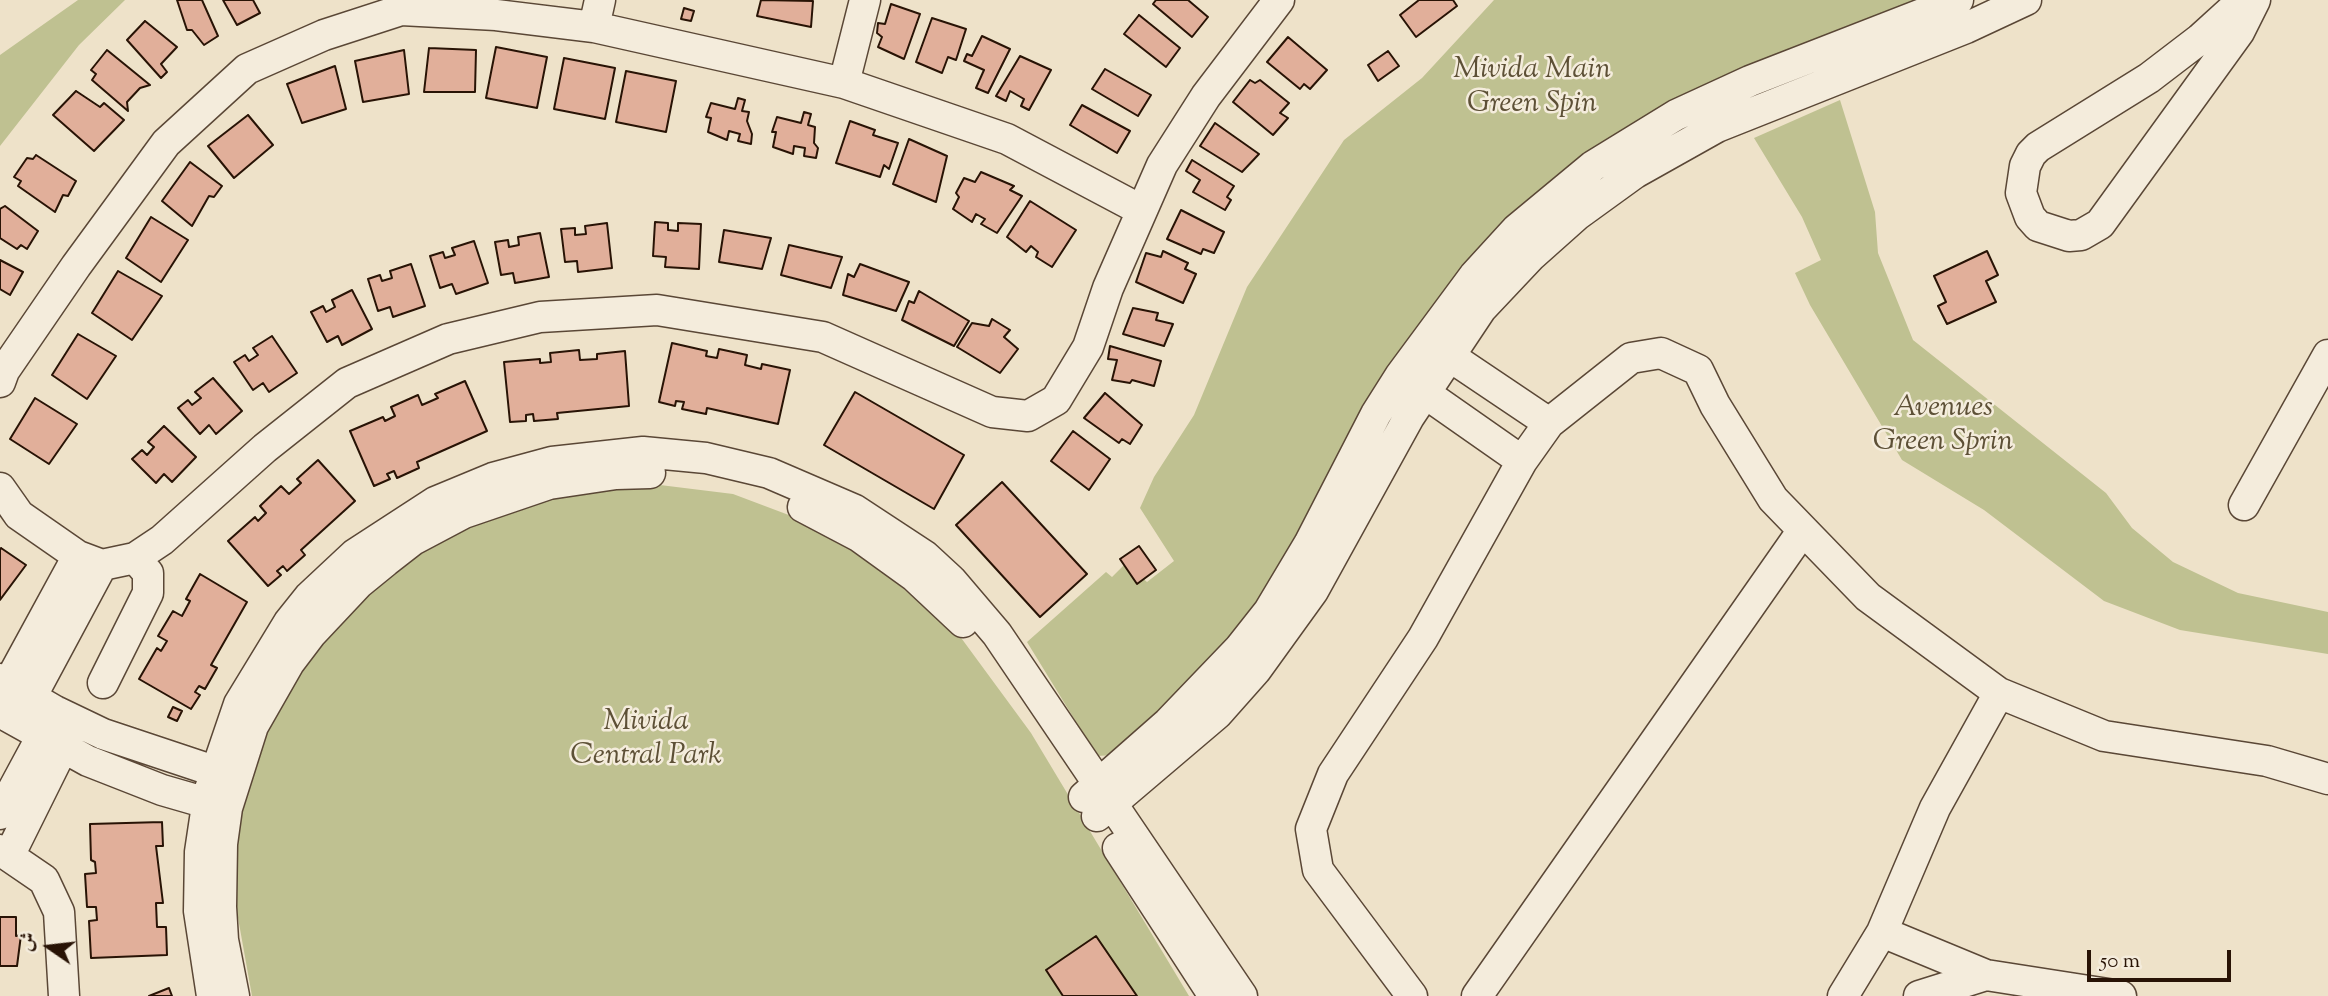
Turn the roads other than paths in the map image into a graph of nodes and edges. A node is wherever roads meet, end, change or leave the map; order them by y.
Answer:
1 (865, 0) edge
2 (1279, 0) edge
3 (1958, 0) edge
4 (2026, 0) edge
5 (2243, 0) edge
6 (2255, 0) edge
7 (597, 13) edge
8 (844, 83) junction
9 (1141, 210) junction
10 (1438, 348) junction
11 (2328, 355) edge
12 (1400, 376) junction
13 (0, 382) edge
14 (1426, 394) junction
15 (1549, 423) junction
16 (1522, 461) junction
17 (0, 488) edge
18 (2245, 505) dead end
19 (1803, 530) junction
20 (135, 558) junction
21 (90, 560) junction
22 (103, 683) dead end
23 (1999, 693) junction
24 (29, 711) edge
25 (214, 771) junction
26 (2328, 779) edge
27 (1098, 800) junction
28 (207, 803) junction
29 (0, 814) edge
30 (5, 852) edge
31 (1882, 932) junction
32 (1986, 975) junction
33 (64, 996) edge
34 (212, 996) edge
35 (234, 996) edge
36 (1214, 996) edge
37 (1242, 996) edge
38 (1412, 996) edge
39 (1477, 996) edge
40 (1843, 996) edge
41 (1919, 996) edge
42 (2121, 996) edge

1 - 8 street
2 - 9 street
3 - 10 street
4 - 10 street
5 - 6 street
7 - 8 street
7 - 13 street
8 - 9 street
9 - 20 street
10 - 12 street
10 - 14 street
10 - 15 street
11 - 18 street
12 - 14 street
12 - 27 street
14 - 16 street
14 - 27 street
15 - 16 street
15 - 19 street
16 - 38 street
17 - 21 street
19 - 23 street
19 - 39 street
20 - 21 street
20 - 22 street
21 - 24 street
23 - 26 street
23 - 31 street
24 - 25 street
24 - 28 street
24 - 29 street
24 - 30 street
25 - 27 street
25 - 28 street
27 - 35 street
27 - 36 street
27 - 37 street
28 - 34 street
30 - 33 street
31 - 32 street
31 - 40 street
32 - 41 street
32 - 42 street

